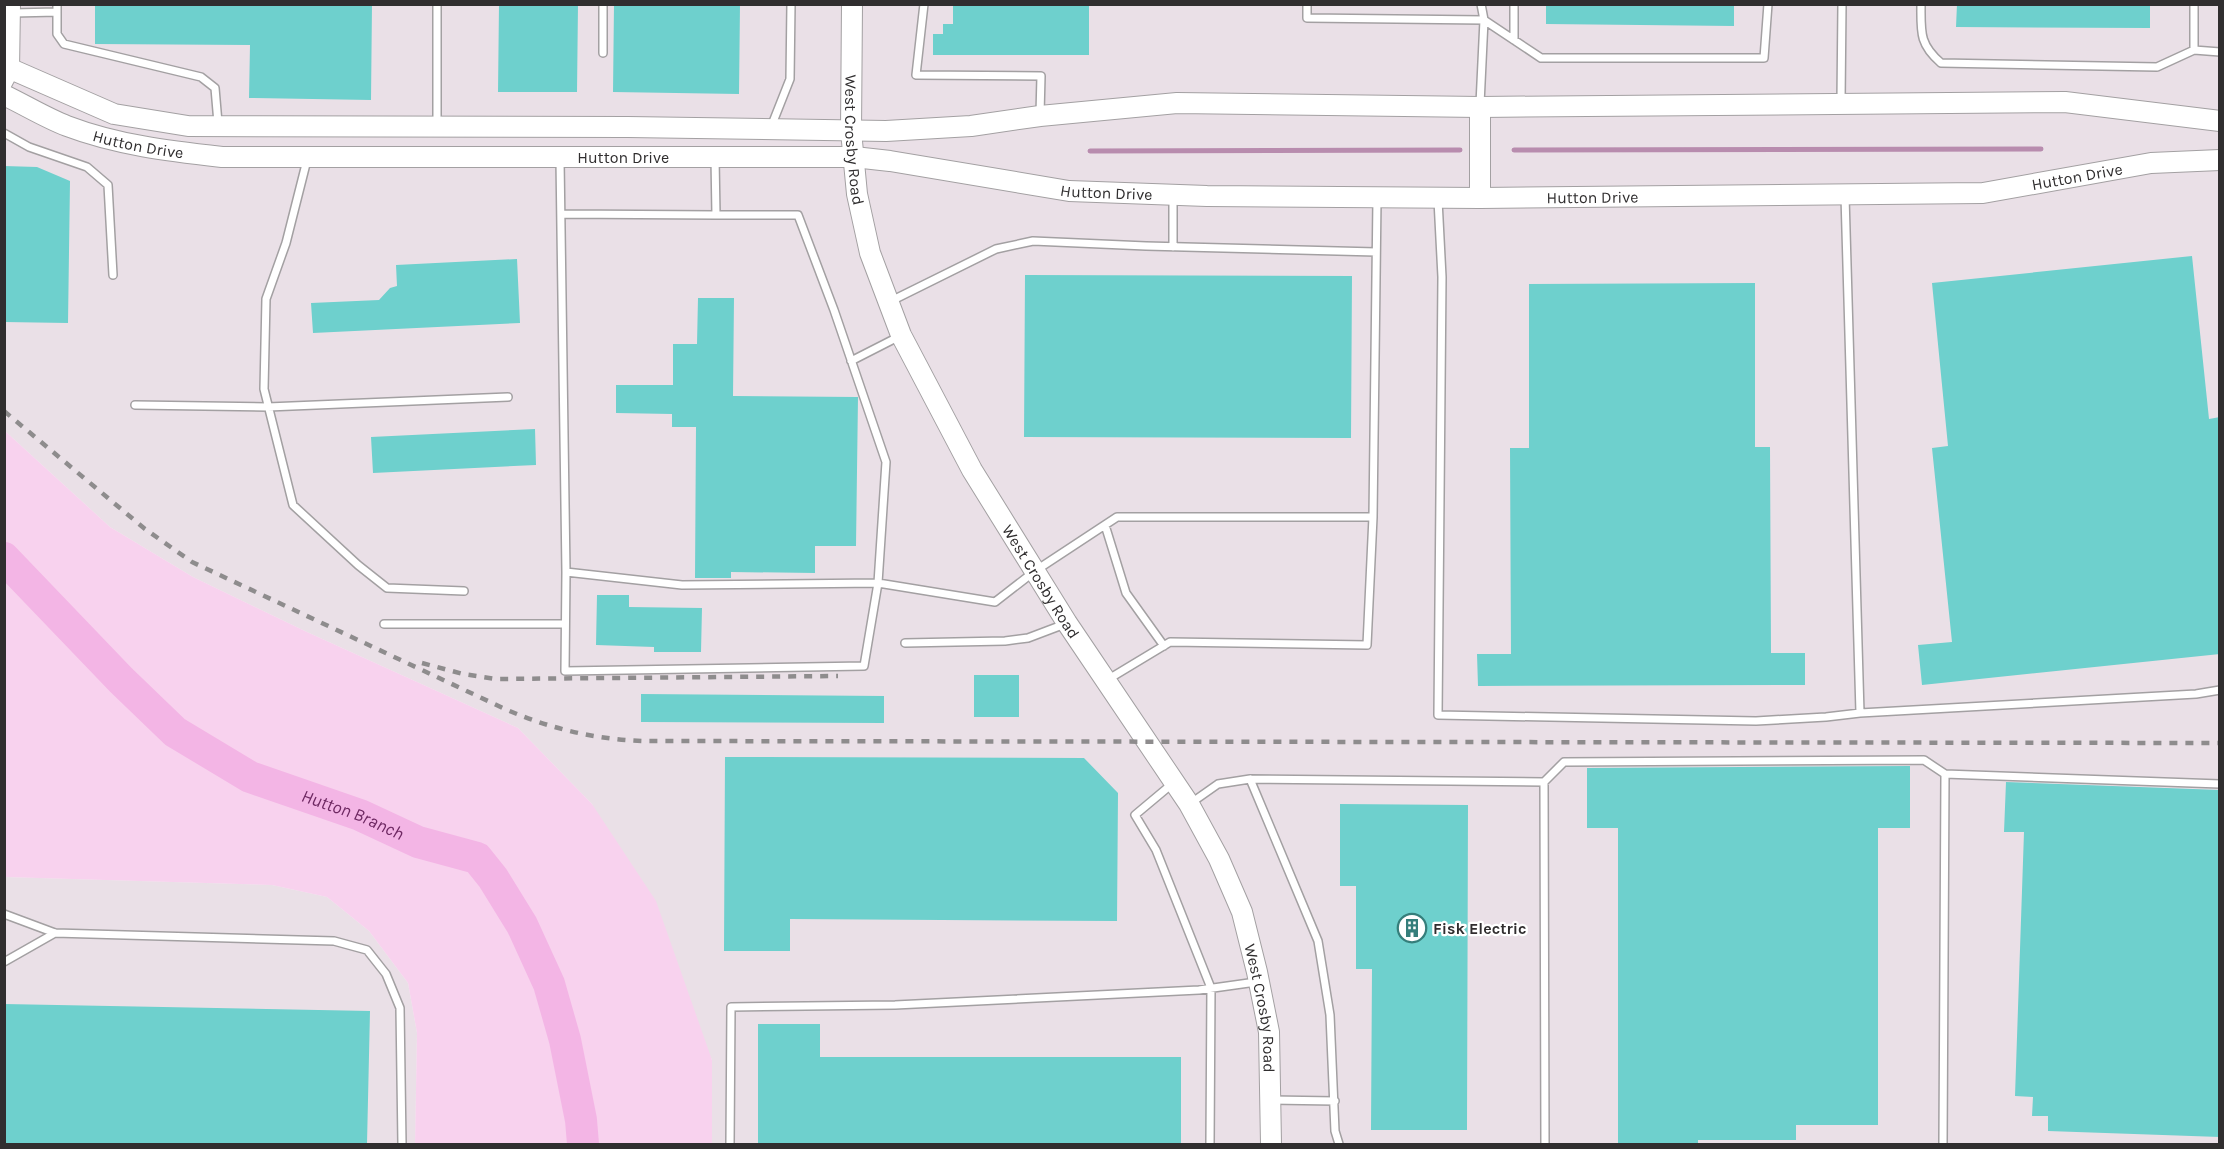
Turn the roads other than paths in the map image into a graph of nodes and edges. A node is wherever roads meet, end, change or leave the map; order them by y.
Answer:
1 (437, 4) edge
2 (603, 4) edge
3 (791, 4) edge
4 (852, 4) edge
5 (924, 4) edge
6 (1307, 4) edge
7 (1481, 4) edge
8 (1514, 4) edge
9 (1768, 4) edge
10 (1842, 4) edge
11 (1921, 4) edge
12 (2194, 4) edge
13 (57, 8) edge
14 (13, 9) edge
15 (1484, 20) junction
16 (1514, 40) junction
17 (2194, 50) junction
18 (2220, 52) edge
19 (603, 53) dead end
20 (7, 74) edge
21 (4, 95) edge
22 (1841, 103) junction
23 (1480, 107) junction
24 (1040, 116) junction
25 (2220, 121) edge
26 (218, 126) junction
27 (308, 126) junction
28 (437, 126) junction
29 (560, 127) junction
30 (770, 129) junction
31 (851, 131) junction
32 (4, 133) edge
33 (308, 157) junction
34 (560, 157) junction
35 (715, 157) junction
36 (854, 157) junction
37 (2220, 160) edge
38 (1845, 194) junction
39 (1173, 195) junction
40 (1377, 197) junction
41 (1438, 197) junction
42 (1480, 198) junction
43 (561, 214) junction
44 (716, 215) junction
45 (1173, 247) junction
46 (1376, 252) junction
47 (113, 275) dead end
48 (889, 302) junction
49 (901, 335) junction
50 (851, 361) junction
51 (508, 397) dead end
52 (135, 405) dead end
53 (268, 407) junction
54 (1373, 517) junction
55 (1105, 525) junction
56 (1035, 571) junction
57 (566, 572) junction
58 (878, 583) junction
59 (464, 591) dead end
60 (1067, 623) junction
61 (384, 624) dead end
62 (565, 624) junction
63 (905, 643) dead end
64 (1164, 646) junction
65 (1105, 681) junction
66 (2220, 690) edge
67 (1860, 713) junction
68 (1945, 774) junction
69 (1250, 779) junction
70 (1544, 782) junction
71 (1173, 783) junction
72 (2220, 784) edge
73 (1189, 804) junction
74 (4, 914) edge
75 (55, 933) junction
76 (4, 962) edge
77 (1259, 981) junction
78 (1211, 988) junction
79 (1271, 1100) junction
80 (1335, 1101) junction
81 (402, 1144) edge
82 (730, 1144) edge
83 (1210, 1144) edge
84 (1271, 1144) edge
85 (1339, 1144) edge
86 (1545, 1144) edge
87 (1943, 1144) edge

1 - 28 lane
2 - 19 lane
3 - 30 lane
4 - 31 street, West Crosby Road
5 - 24 lane
6 - 15 lane
7 - 15 lane
8 - 16 lane
9 - 16 lane
10 - 22 lane
11 - 17 lane
12 - 17 lane
13 - 14 lane
13 - 26 lane
14 - 20 street
15 - 16 lane
15 - 23 lane
17 - 18 lane
20 - 26 street, Hutton Drive
21 - 33 street, Hutton Drive
22 - 23 street, Hutton Drive
22 - 25 street, Hutton Drive
23 - 24 street, Hutton Drive
23 - 42 street
24 - 31 street, Hutton Drive
26 - 27 street, Hutton Drive
27 - 28 street, Hutton Drive
27 - 33 street
28 - 29 street, Hutton Drive
29 - 30 street, Hutton Drive
29 - 34 street
30 - 31 street, Hutton Drive
31 - 36 street, West Crosby Road
32 - 47 lane
33 - 34 street, Hutton Drive
33 - 53 lane
34 - 35 street, Hutton Drive
34 - 43 lane
35 - 36 street, Hutton Drive
35 - 44 lane
36 - 39 street, Hutton Drive
36 - 48 street, West Crosby Road
37 - 38 street, Hutton Drive
38 - 42 street, Hutton Drive
38 - 67 lane
39 - 40 street, Hutton Drive
39 - 45 lane
40 - 41 street, Hutton Drive
40 - 46 lane
41 - 42 street, Hutton Drive
41 - 67 lane
43 - 44 lane
43 - 57 lane
44 - 50 lane
45 - 46 lane
45 - 48 lane
46 - 54 lane
48 - 49 street, West Crosby Road
49 - 50 lane
49 - 56 street, West Crosby Road
50 - 58 lane
51 - 53 lane
52 - 53 lane
53 - 59 lane
54 - 55 lane
54 - 64 lane
55 - 56 lane
55 - 64 lane
56 - 58 lane
56 - 60 street, West Crosby Road
57 - 58 lane
57 - 62 lane
58 - 62 lane
60 - 63 lane
60 - 65 street, West Crosby Road
61 - 62 lane
64 - 65 lane
65 - 71 street, West Crosby Road
66 - 67 lane
68 - 70 lane
68 - 72 lane
68 - 87 lane
69 - 70 lane
69 - 73 lane
69 - 80 lane
70 - 86 lane
71 - 73 street, West Crosby Road
71 - 78 lane
73 - 77 street, West Crosby Road
74 - 75 lane
75 - 76 lane
75 - 81 lane
77 - 78 lane
77 - 79 street, West Crosby Road
78 - 82 lane
78 - 83 lane
79 - 80 lane
79 - 84 street, West Crosby Road
80 - 85 lane

